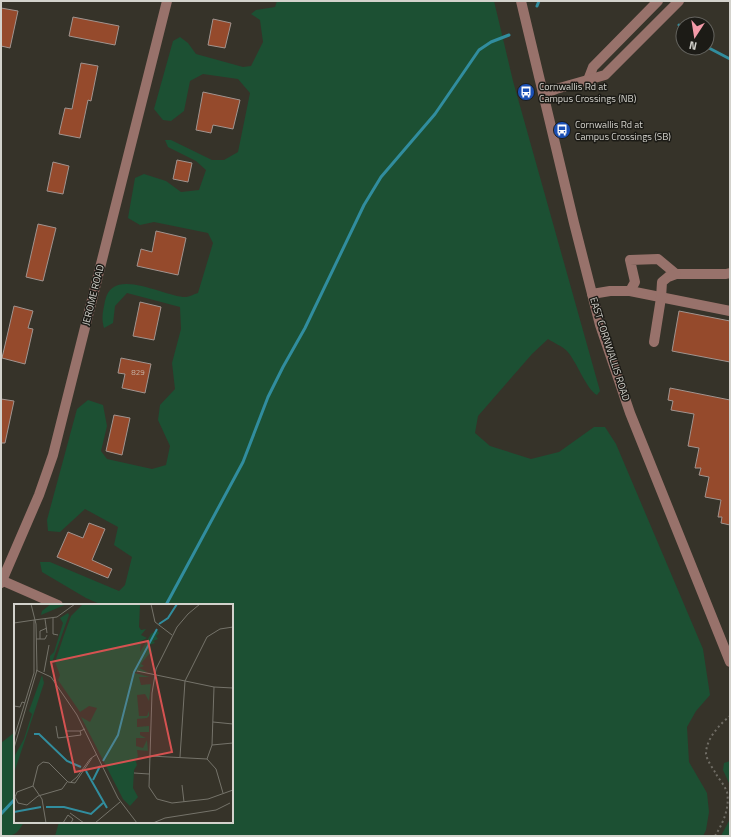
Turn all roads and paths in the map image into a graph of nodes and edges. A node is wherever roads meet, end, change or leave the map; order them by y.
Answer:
1 (165, 1) edge
2 (521, 1) edge
3 (658, 1) edge
4 (679, 1) edge
5 (588, 80) junction
6 (543, 94) junction
7 (730, 273) edge
8 (676, 274) junction
9 (630, 291) junction
10 (592, 294) junction
11 (662, 298) junction
12 (730, 311) edge
13 (654, 342) dead end
14 (1, 581) edge
15 (56, 604) edge
16 (730, 662) edge
17 (730, 716) edge
18 (715, 836) edge

1 - 14 street, JEROME ROAD
2 - 6 street, EAST CORNWALLIS ROAD
3 - 5 street
4 - 5 street
5 - 6 street
6 - 10 street, EAST CORNWALLIS ROAD
7 - 8 street
8 - 9 street
8 - 11 street
9 - 10 street
9 - 11 street
10 - 16 street, EAST CORNWALLIS ROAD
11 - 12 street
11 - 13 street
14 - 15 street
17 - 18 path

